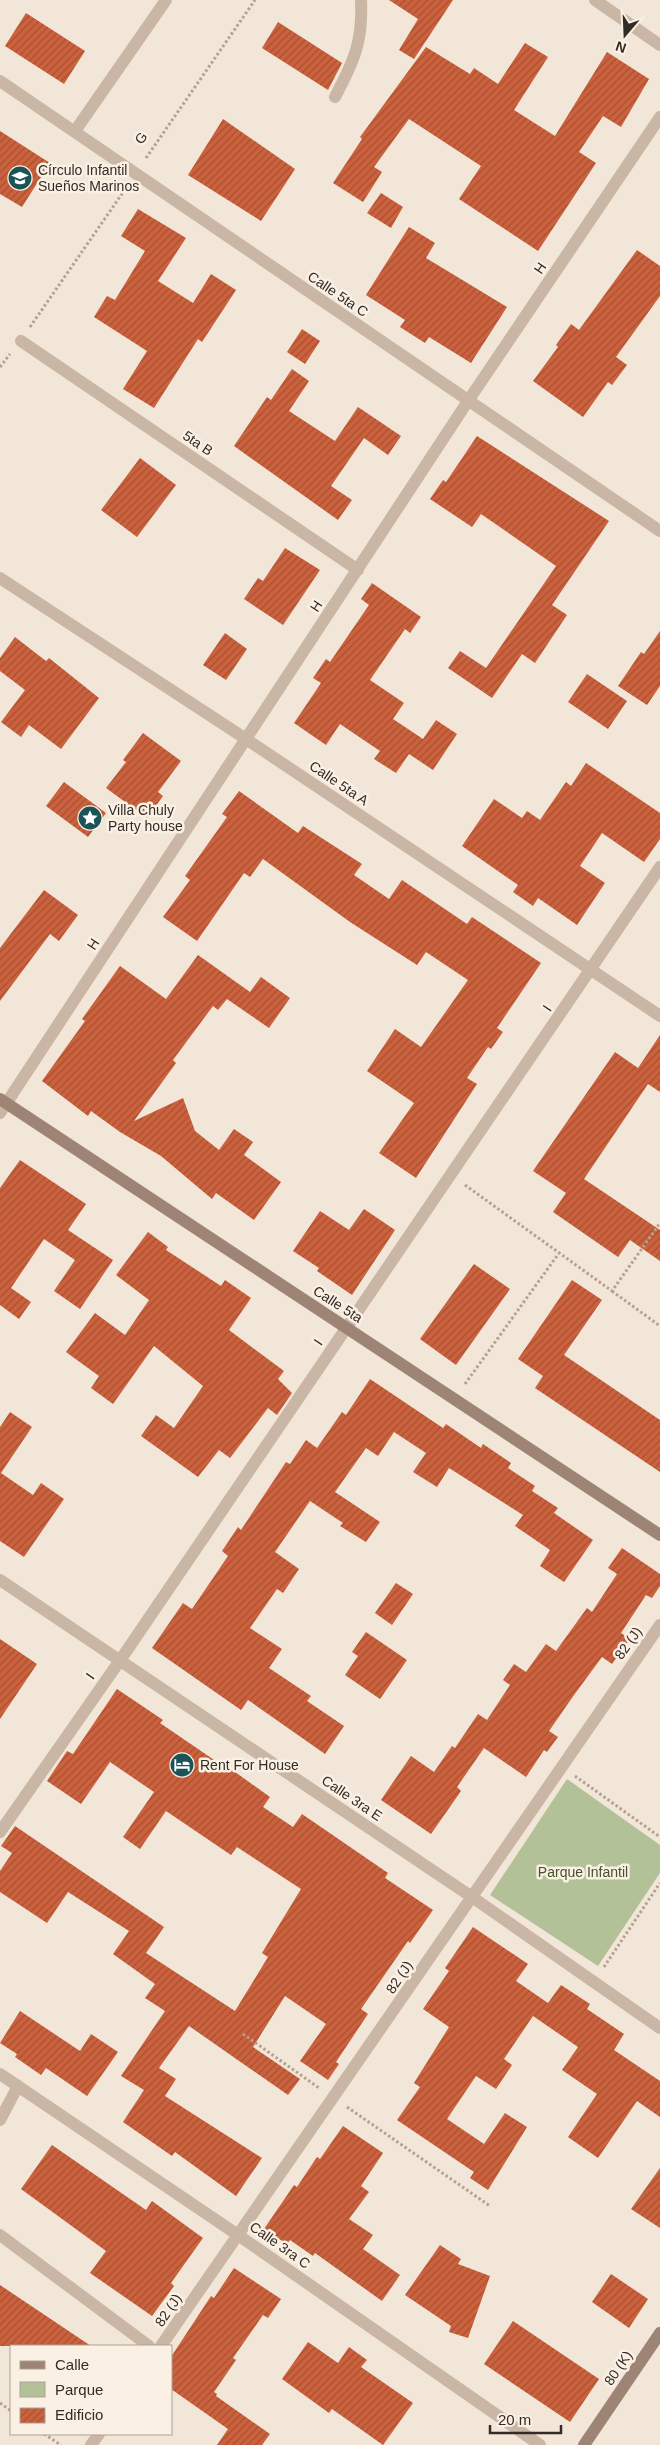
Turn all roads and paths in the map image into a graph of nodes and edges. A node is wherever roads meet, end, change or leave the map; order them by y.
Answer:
1 (166, 0) edge
2 (255, 0) edge
3 (361, 0) edge
4 (595, 0) edge
5 (660, 44) edge
6 (0, 81) edge
7 (335, 97) dead end
8 (660, 117) edge
9 (75, 131) junction
10 (136, 173) junction
11 (21, 341) junction
12 (0, 366) edge
13 (468, 401) junction
14 (660, 531) edge
15 (358, 570) junction
16 (0, 578) edge
17 (246, 739) junction
18 (660, 867) edge
19 (592, 969) junction
20 (660, 1016) edge
21 (2, 1105) edge
22 (451, 1174) junction
23 (660, 1223) edge
24 (559, 1253) junction
25 (612, 1291) junction
26 (660, 1326) edge
27 (346, 1328) junction
28 (455, 1399) junction
29 (660, 1535) edge
30 (0, 1580) edge
31 (660, 1625) edge
32 (121, 1660) junction
33 (561, 1765) junction
34 (0, 1832) edge
35 (660, 1837) edge
36 (660, 1883) edge
37 (472, 1897) junction
38 (594, 1982) junction
39 (660, 2028) edge
40 (242, 2034) dead end
41 (0, 2074) edge
42 (18, 2086) junction
43 (334, 2098) junction
44 (0, 2120) edge
45 (490, 2206) dead end
46 (0, 2234) edge
47 (238, 2234) junction
48 (660, 2333) edge
49 (149, 2345) edge
50 (162, 2345) edge
51 (46, 2435) edge
52 (61, 2445) edge
53 (540, 2445) edge
54 (584, 2445) edge

1 - 9 street
2 - 10 path, G
3 - 7 street
4 - 5 street
6 - 9 street, Calle 5ta C
8 - 13 street, H
9 - 10 street, Calle 5ta C
10 - 11 path, G
10 - 13 street, Calle 5ta C
11 - 12 path, G
11 - 15 street, 5ta B
13 - 14 street, Calle 5ta C
13 - 15 street, H
15 - 17 street, H
16 - 17 street, Calle 5ta A
17 - 19 street, Calle 5ta A
17 - 21 street, H
18 - 19 street, I
19 - 20 street, Calle 5ta A
19 - 22 street, I
21 - 27 street, Calle 5ta
22 - 24 path
22 - 27 street, I
23 - 25 path
24 - 25 path
24 - 28 path
25 - 26 path
27 - 28 street, Calle 5ta
27 - 32 street, I
28 - 29 street, Calle 5ta
30 - 32 street, Calle 3ra E
31 - 33 street, 82 (J)
32 - 34 street, I
32 - 37 street, Calle 3ra E
33 - 35 path
33 - 37 street, 82 (J)
36 - 38 path
37 - 38 street, Calle 3ra E
37 - 43 street, 82 (J)
38 - 39 street, Calle 3ra E
40 - 43 path
41 - 42 street, Calle 3ra C
42 - 44 street
42 - 47 street, Calle 3ra C
43 - 45 path
43 - 47 street, 82 (J)
46 - 49 street
47 - 50 street, 82 (J)
47 - 53 street, Calle 3ra C
48 - 54 street, 80 (K)
51 - 52 path

